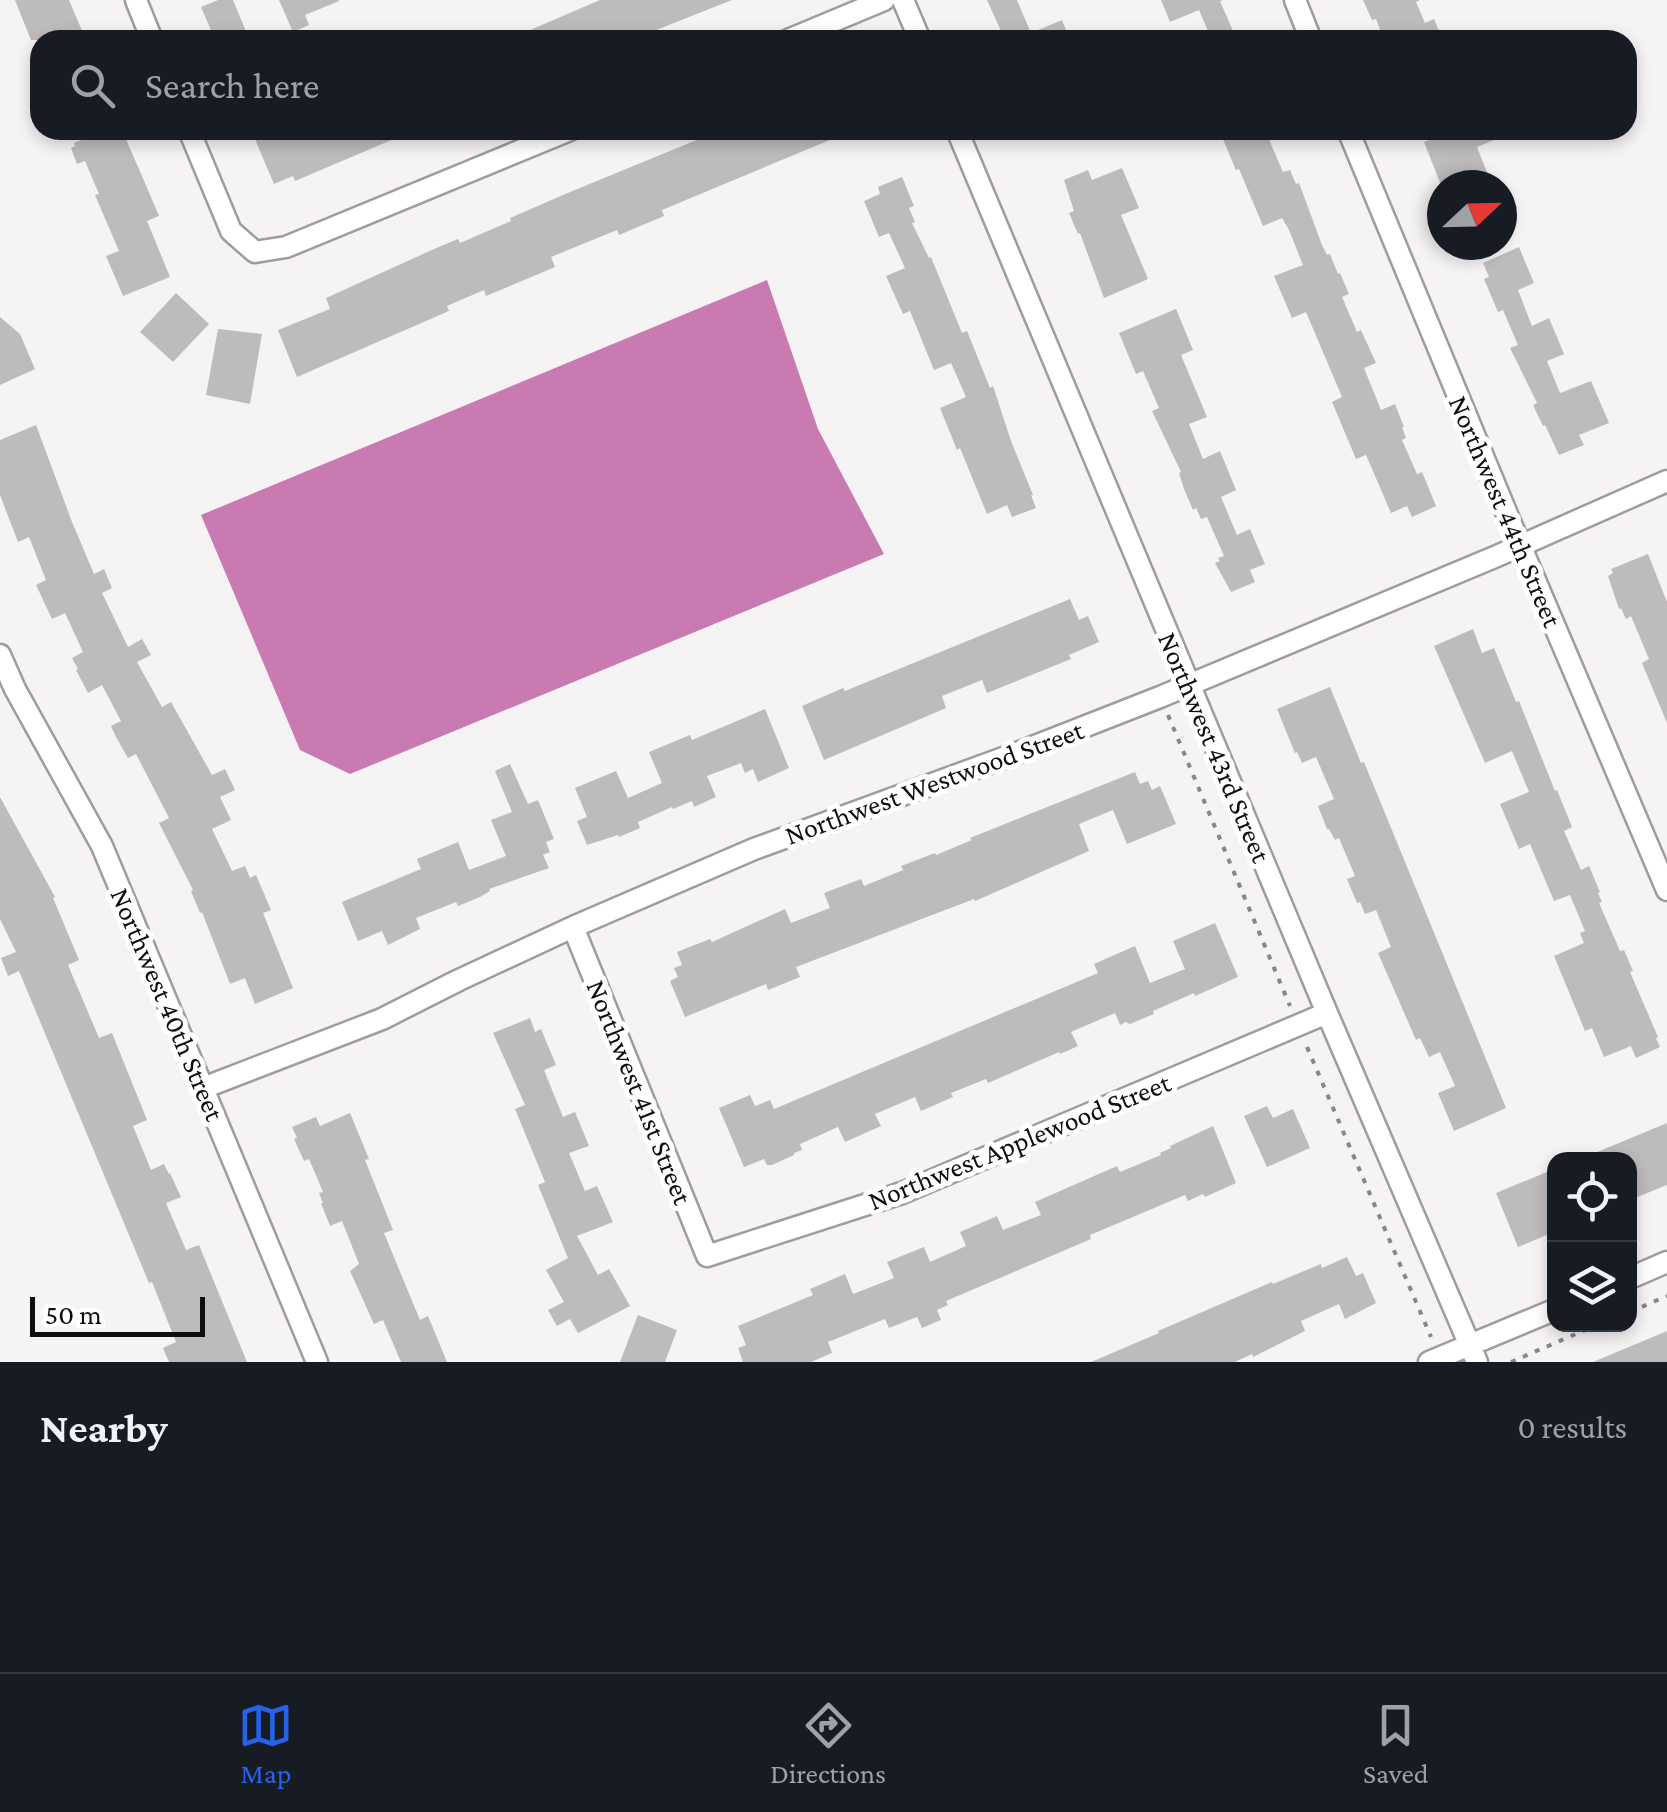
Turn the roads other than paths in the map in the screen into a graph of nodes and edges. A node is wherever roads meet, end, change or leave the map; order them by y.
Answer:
1 (136, 0) edge
2 (884, 0) edge
3 (903, 0) edge
4 (1295, 0) edge
5 (148, 30) edge
6 (812, 30) edge
7 (916, 30) edge
8 (1307, 30) edge
9 (194, 140) edge
10 (546, 140) edge
11 (961, 140) edge
12 (1352, 140) edge
13 (1667, 481) edge
14 (1520, 545) junction
15 (0, 655) edge
16 (1189, 684) junction
17 (1667, 890) edge
18 (573, 927) junction
19 (1327, 1013) junction
20 (203, 1088) junction
21 (706, 1256) joint
22 (1667, 1262) edge
23 (1637, 1275) edge
24 (1547, 1314) edge
25 (1474, 1353) edge
26 (317, 1362) edge
27 (1430, 1362) edge

1 - 5 street
2 - 6 street
3 - 7 street
4 - 8 street
9 - 10 street
11 - 16 street, Northwest 43rd Street
12 - 14 street, Northwest 44th Street
13 - 14 street, Northwest Westwood Street
14 - 16 street, Northwest Westwood Street
14 - 17 street, Northwest 44th Street
15 - 20 street, Northwest 40th Street
16 - 18 street, Northwest Westwood Street
16 - 19 street, Northwest 43rd Street
18 - 20 street, Northwest Westwood Street
18 - 21 street, Northwest 41st Street
19 - 21 street, Northwest Applewood Street
19 - 25 street, Northwest 43rd Street
20 - 26 street, Northwest 40th Street
22 - 23 street
24 - 25 street
25 - 27 street

